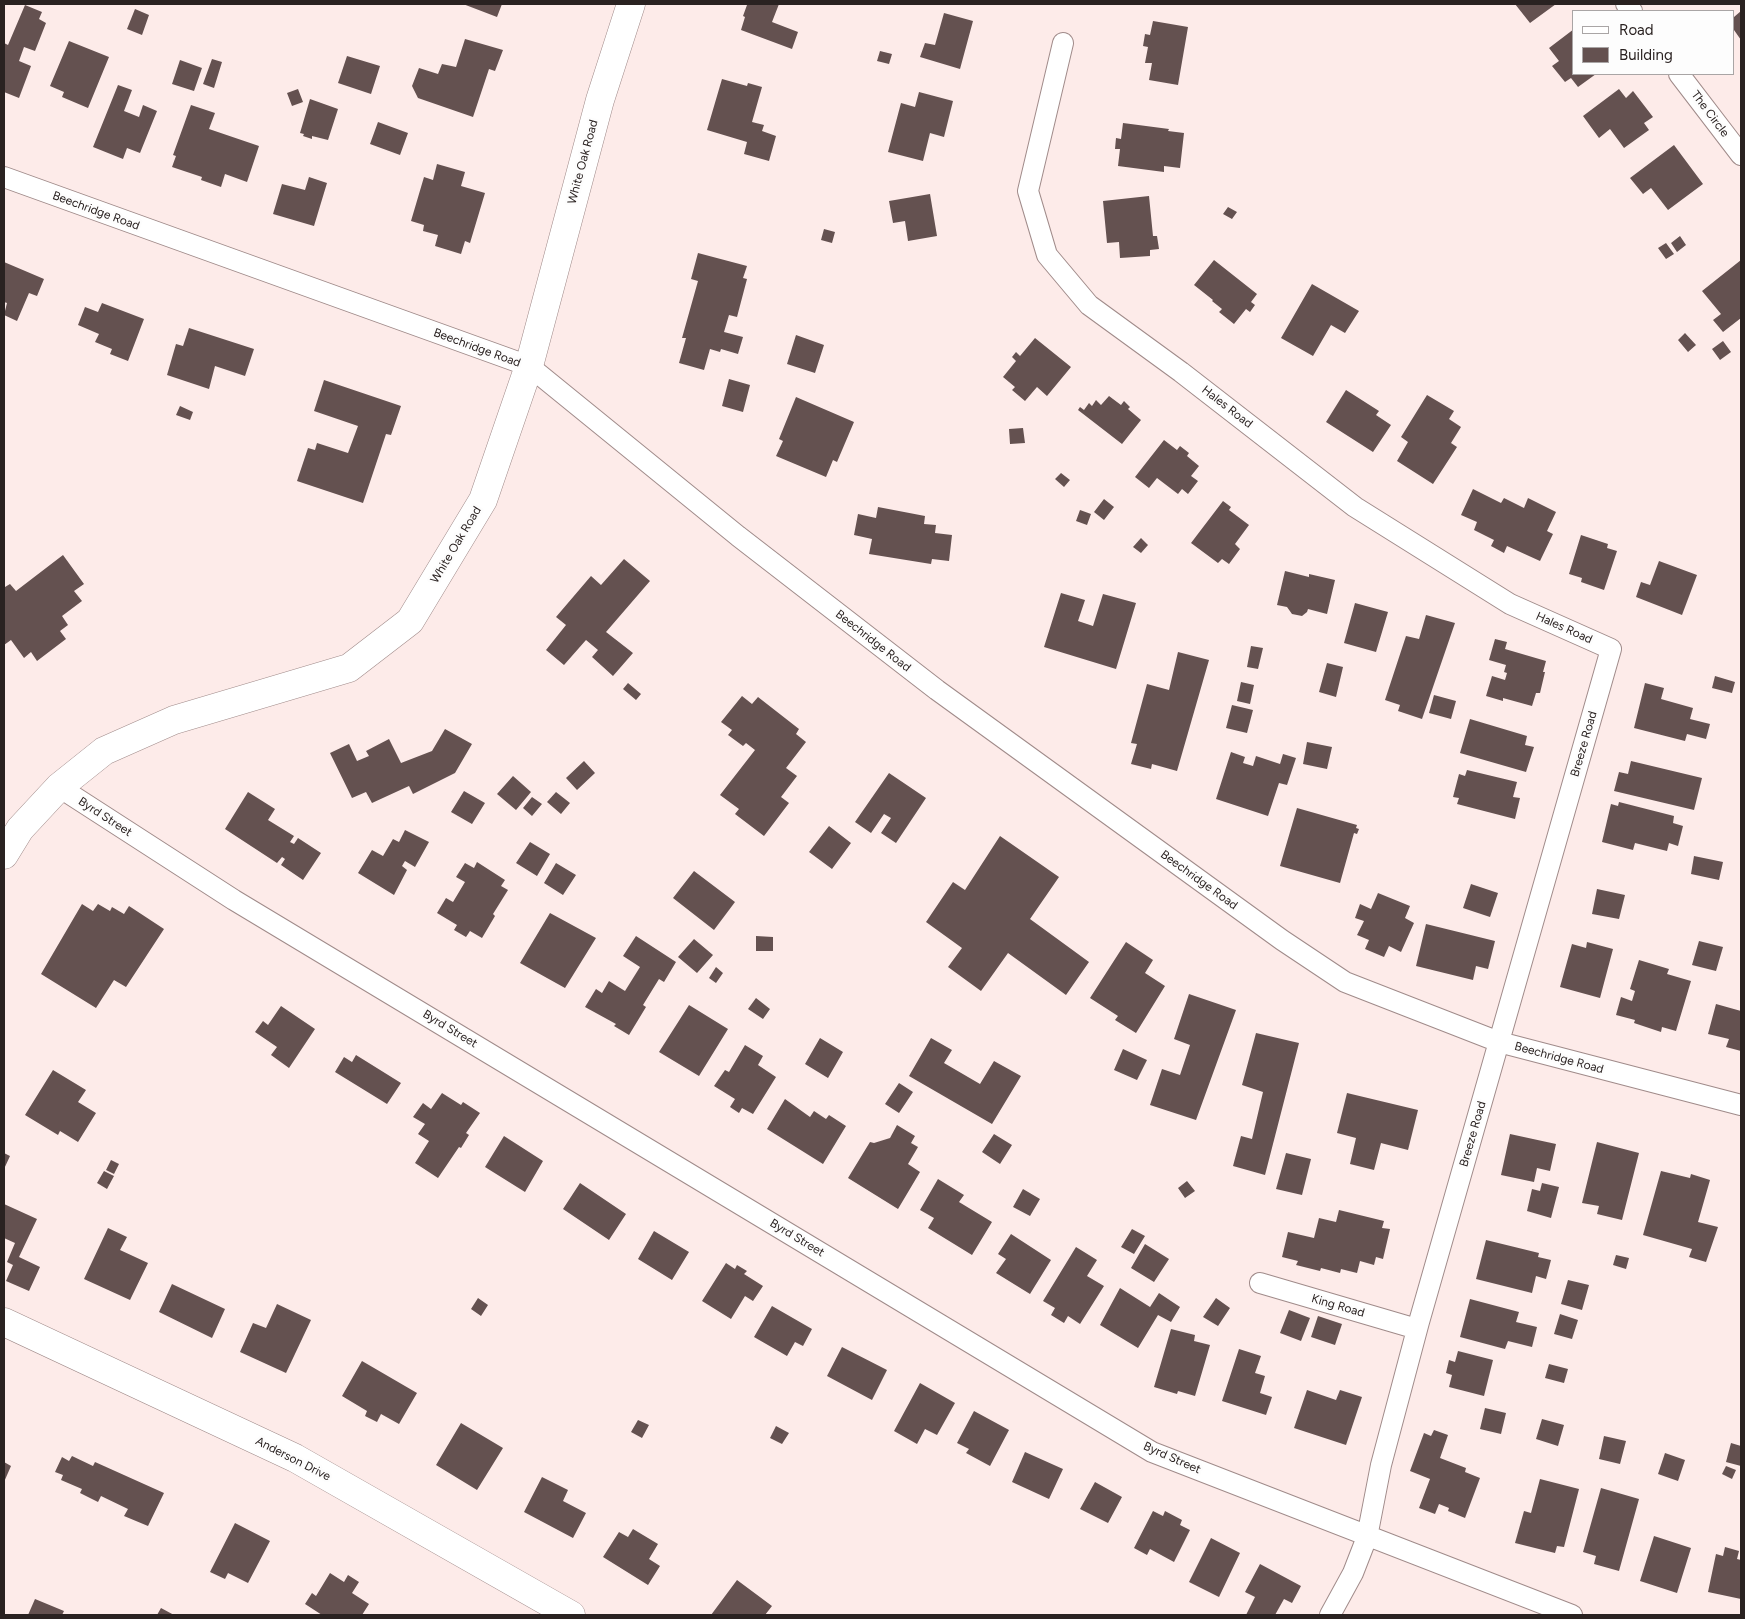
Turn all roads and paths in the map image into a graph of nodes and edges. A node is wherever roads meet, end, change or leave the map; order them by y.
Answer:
1 (631, 4) edge
2 (1063, 43) dead end
3 (1680, 75) edge
4 (1741, 155) edge
5 (4, 177) edge
6 (529, 366) junction
7 (1611, 649) joint
8 (59, 787) junction
9 (4, 855) edge
10 (1499, 1042) junction
11 (1741, 1105) edge
12 (1260, 1283) dead end
13 (4, 1322) edge
14 (1417, 1329) junction
15 (1367, 1537) junction
16 (571, 1615) edge
17 (1330, 1615) edge
18 (1572, 1615) edge

1 - 6 street, White Oak Road
2 - 7 street, Hales Road
3 - 4 street, The Circle
5 - 6 street, Beechridge Road
6 - 8 street, White Oak Road
6 - 10 street, Beechridge Road
7 - 10 street, Breeze Road
8 - 9 street, White Oak Road
8 - 15 street, Byrd Street
10 - 11 street, Beechridge Road
10 - 14 street, Breeze Road
12 - 14 street, King Road
13 - 16 street, Anderson Drive
14 - 15 street, Breeze Road
15 - 17 street, Breeze Road
15 - 18 street, Byrd Street

